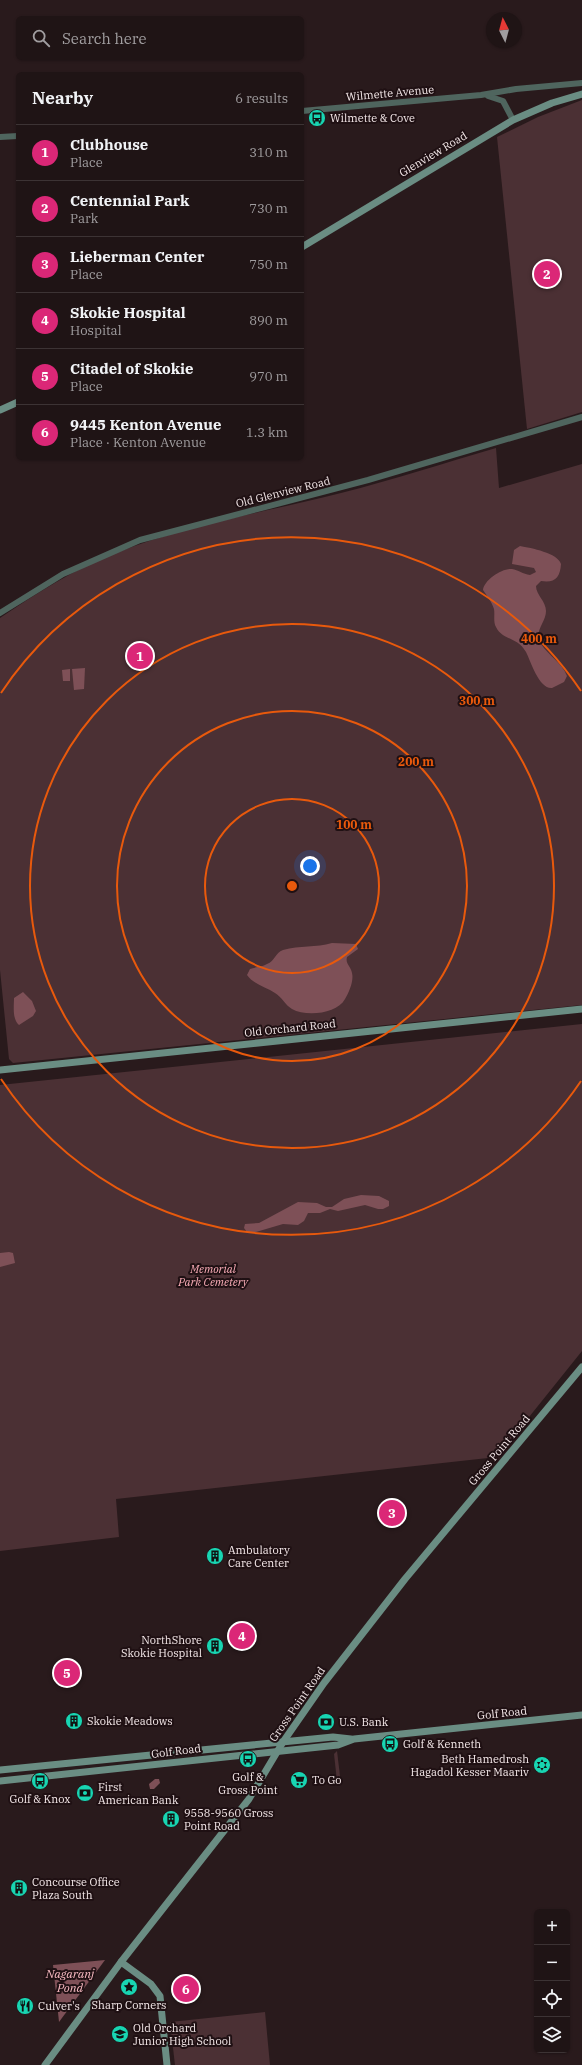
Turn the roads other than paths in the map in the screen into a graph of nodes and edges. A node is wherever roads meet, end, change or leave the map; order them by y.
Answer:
1 (582, 82) edge
2 (582, 94) edge
3 (481, 95) junction
4 (304, 111) edge
5 (513, 120) junction
6 (16, 136) edge
7 (0, 137) edge
8 (304, 246) edge
9 (16, 403) edge
10 (0, 410) edge
11 (582, 417) edge
12 (0, 613) edge
13 (582, 1009) edge
14 (0, 1070) edge
15 (582, 1368) edge
16 (582, 1715) edge
17 (354, 1740) junction
18 (283, 1742) junction
19 (278, 1751) junction
20 (0, 1770) edge
21 (0, 1781) edge
22 (121, 1962) junction
23 (46, 2065) edge
24 (167, 2065) edge

1 - 3 street, Wilmette Avenue
2 - 5 main road, Glenview Road
3 - 4 street, Wilmette Avenue
3 - 5 street, Wilmette Avenue
5 - 8 main road, Glenview Road
6 - 7 street
9 - 10 main road
11 - 12 street, Old Glenview Road
13 - 14 main road, Old Orchard Road
15 - 18 main road, Gross Point Road
16 - 17 main road, Golf Road
17 - 18 main road, Golf Road
17 - 19 main road, Golf Road
18 - 19 main road, Gross Point Road
18 - 20 main road, Golf Road
19 - 21 main road, Golf Road
19 - 22 main road, Gross Point Road
22 - 23 main road, Gross Point Road
22 - 24 main road

